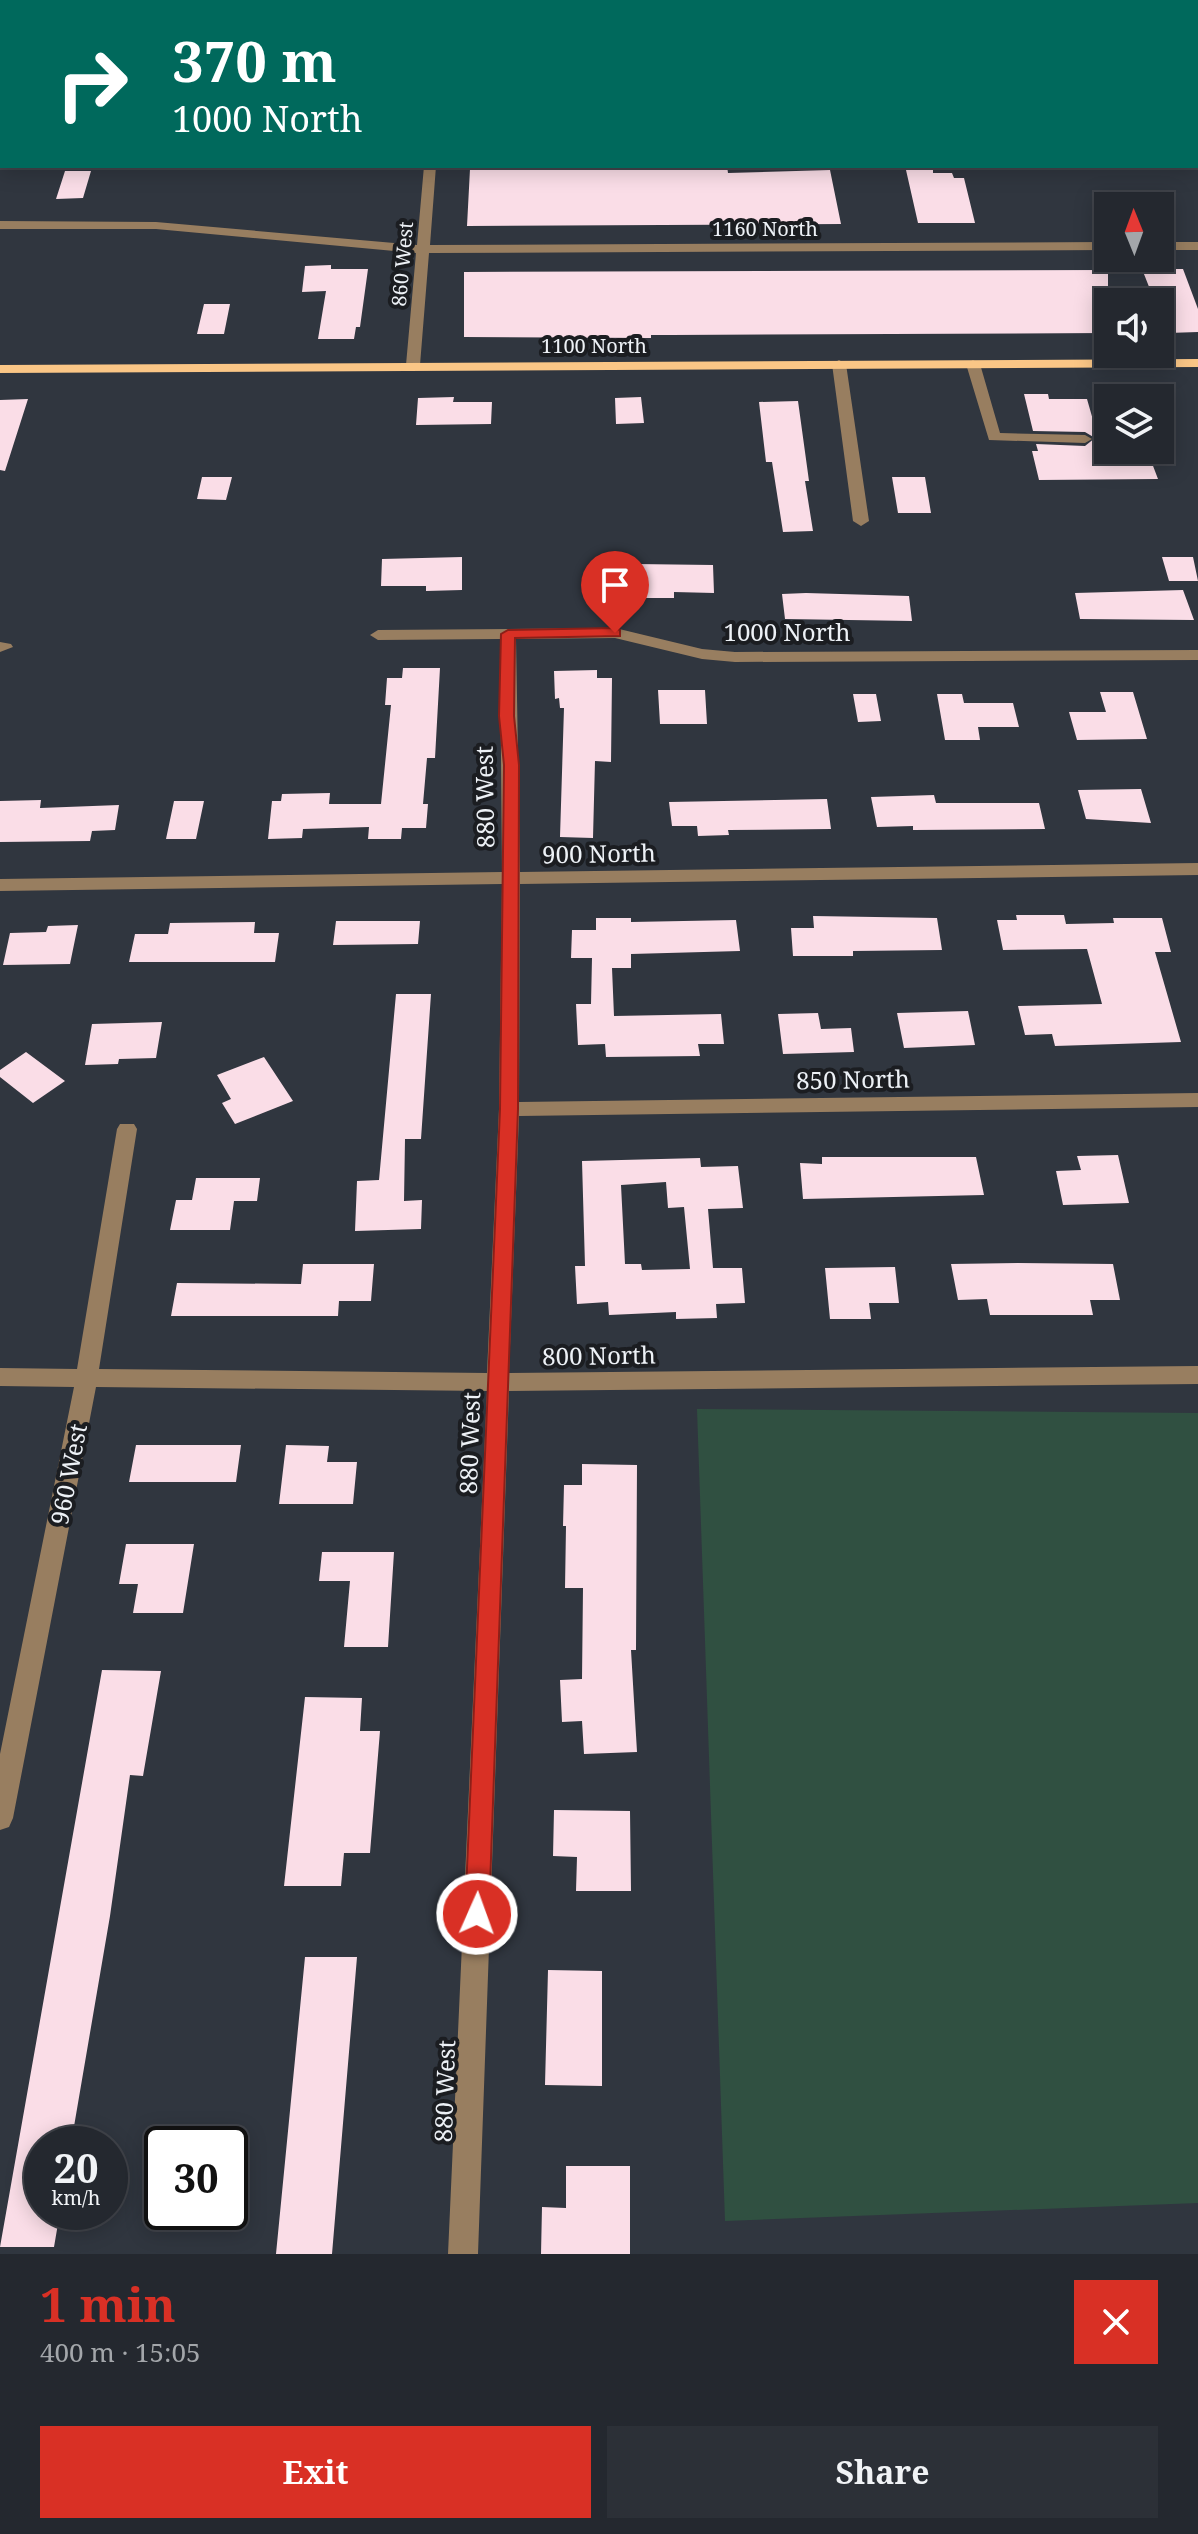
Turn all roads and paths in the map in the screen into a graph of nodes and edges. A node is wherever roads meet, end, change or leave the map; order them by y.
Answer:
1 (430, 168) edge
2 (0, 225) edge
3 (1094, 246) edge
4 (1174, 246) edge
5 (1198, 246) edge
6 (423, 249) junction
7 (1193, 363) edge
8 (839, 364) junction
9 (973, 364) junction
10 (413, 365) junction
11 (0, 369) edge
12 (1085, 439) dead end
13 (861, 521) dead end
14 (508, 634) junction
15 (378, 635) dead end
16 (1198, 655) edge
17 (1198, 869) edge
18 (511, 878) junction
19 (0, 885) edge
20 (1198, 1100) edge
21 (509, 1109) junction
22 (127, 1129) dead end
23 (1198, 1375) edge
24 (0, 1377) edge
25 (87, 1378) junction
26 (498, 1382) junction
27 (0, 1818) edge
28 (463, 2254) edge

1 - 6 street, 860 West
2 - 6 street, 1160 North
3 - 6 street, 1160 North
4 - 5 street
6 - 10 street, 860 West
7 - 9 main road, 1100 North
8 - 9 main road, 1100 North
8 - 10 main road, 1100 North
8 - 13 street
9 - 12 street
10 - 11 main road, 1100 North
14 - 15 street, 1000 North
14 - 16 street, 1000 North
14 - 18 street, 880 West
17 - 18 street, 900 North
18 - 19 street, 900 North
18 - 21 street, 880 West
20 - 21 street, 850 North
21 - 26 street, 880 West
22 - 25 street, 960 West
23 - 26 street, 800 North
24 - 25 street, 800 North
25 - 26 street, 800 North
25 - 27 street, 960 West
26 - 28 street, 880 West

